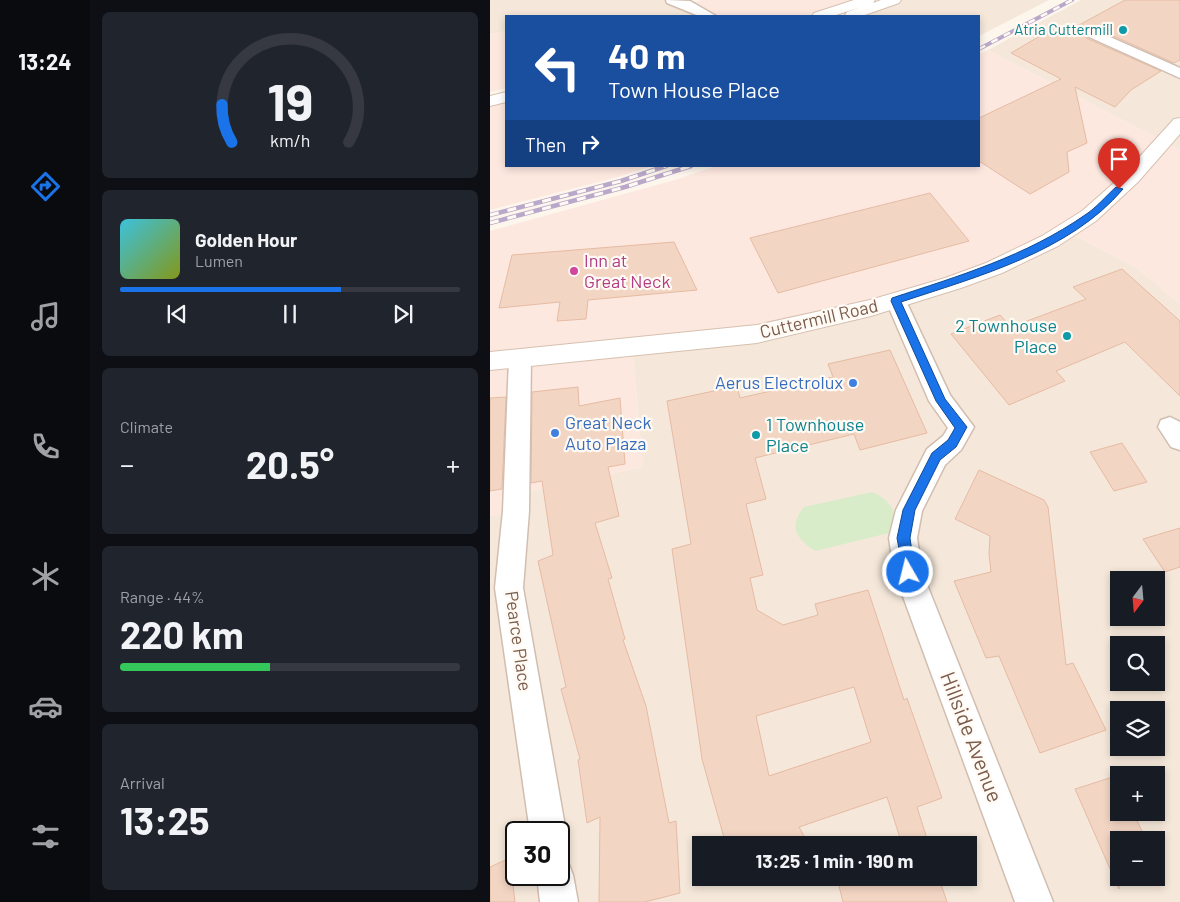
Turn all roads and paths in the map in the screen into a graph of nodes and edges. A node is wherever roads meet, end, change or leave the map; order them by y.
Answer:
1 (672, 0) edge
2 (868, 0) edge
3 (894, 0) edge
4 (707, 15) edge
5 (822, 15) edge
6 (851, 15) edge
7 (1092, 33) dead end
8 (1180, 74) edge
9 (505, 88) edge
10 (490, 92) edge
11 (505, 97) edge
12 (490, 101) edge
13 (1180, 123) edge
14 (896, 301) junction
15 (520, 358) junction
16 (490, 361) edge
17 (546, 821) edge
18 (556, 886) edge
19 (559, 902) edge
20 (1034, 902) edge

1 - 4 street
2 - 5 main road
3 - 6 main road
7 - 8 street
9 - 10 main road
11 - 12 main road
13 - 14 main road, Cuttermill Road
14 - 15 main road, Cuttermill Road
14 - 20 street, Hillside Avenue
15 - 16 main road, Cuttermill Road
15 - 17 street, Pearce Place
18 - 19 street

